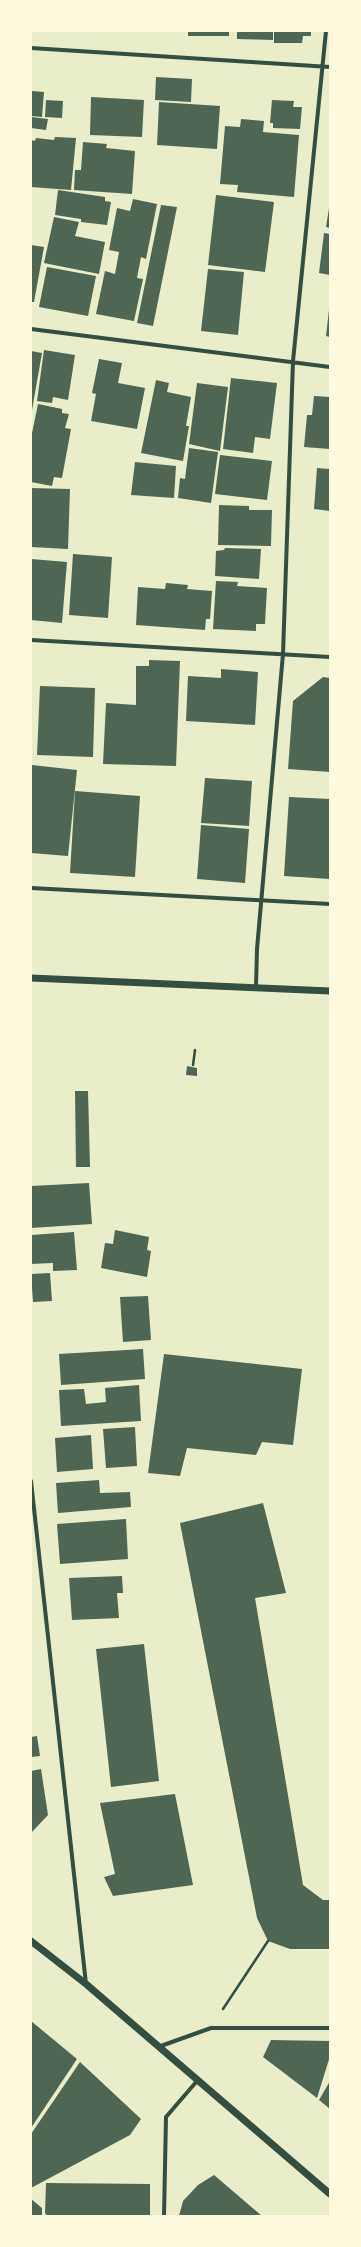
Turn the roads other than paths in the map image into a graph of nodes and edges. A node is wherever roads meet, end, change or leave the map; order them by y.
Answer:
1 (326, 31) edge
2 (31, 48) edge
3 (321, 66) junction
4 (330, 67) edge
5 (31, 329) edge
6 (293, 361) junction
7 (330, 367) edge
8 (31, 640) edge
9 (283, 654) junction
10 (330, 658) edge
11 (31, 888) edge
12 (262, 901) junction
13 (330, 904) edge
14 (31, 978) edge
15 (256, 987) junction
16 (330, 991) edge
17 (31, 1481) edge
18 (31, 1941) edge
19 (86, 1984) junction
20 (330, 2028) edge
21 (158, 2047) junction
22 (197, 2081) junction
23 (330, 2194) edge
24 (164, 2216) edge

1 - 3 street
2 - 3 street
3 - 4 street
3 - 6 street
5 - 6 street
6 - 7 street
6 - 9 street
8 - 9 street
9 - 10 street
9 - 12 street
11 - 12 street
12 - 13 street
12 - 15 street
14 - 15 street
15 - 16 street
17 - 19 street
18 - 19 street
19 - 21 street
20 - 21 street
21 - 22 street
22 - 23 street
22 - 24 street

